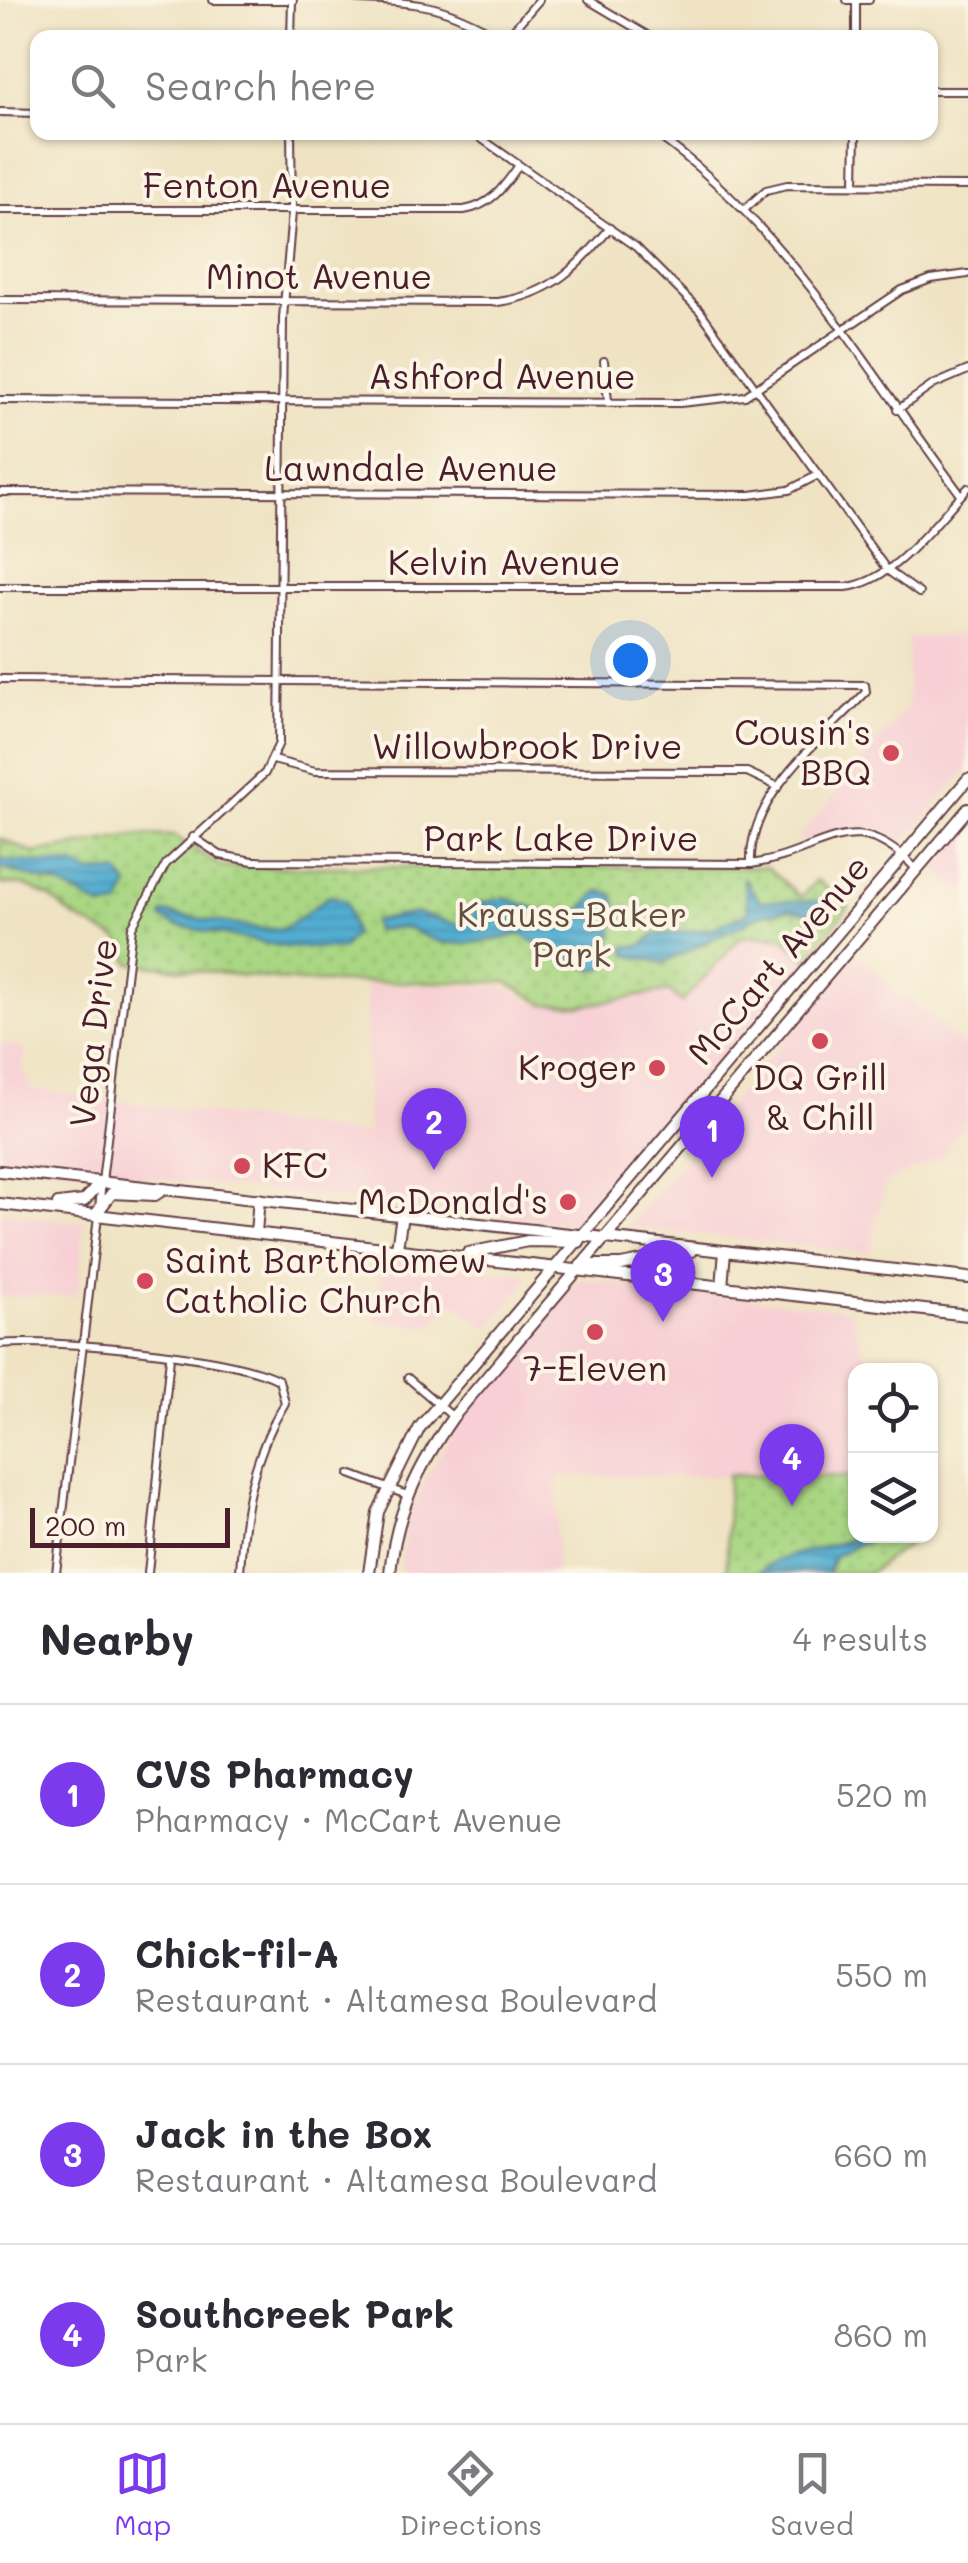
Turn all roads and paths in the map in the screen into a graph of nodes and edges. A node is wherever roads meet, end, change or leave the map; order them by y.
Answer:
1 (213, 0) edge
2 (292, 0) edge
3 (359, 0) edge
4 (539, 0) edge
5 (588, 0) edge
6 (847, 0) edge
7 (856, 0) edge
8 (869, 0) edge
9 (291, 30) edge
10 (489, 30) edge
11 (511, 30) edge
12 (639, 30) edge
13 (856, 30) edge
14 (938, 91) edge
15 (968, 92) edge
16 (0, 112) edge
17 (30, 113) edge
18 (292, 140) edge
19 (482, 140) edge
20 (662, 140) edge
21 (856, 140) edge
22 (517, 168) junction
23 (856, 184) junction
24 (968, 186) edge
25 (744, 209) junction
26 (0, 210) edge
27 (292, 212) junction
28 (610, 228) junction
29 (968, 274) edge
30 (0, 300) edge
31 (284, 301) junction
32 (841, 329) junction
33 (604, 361) dead end
34 (968, 370) edge
35 (758, 388) junction
36 (0, 400) edge
37 (283, 401) junction
38 (608, 401) junction
39 (897, 410) junction
40 (818, 475) junction
41 (968, 488) edge
42 (0, 492) edge
43 (282, 493) junction
44 (961, 495) junction
45 (886, 570) junction
46 (281, 586) junction
47 (0, 587) edge
48 (919, 593) dead end
49 (0, 679) edge
50 (281, 680) junction
51 (273, 760) junction
52 (968, 780) edge
53 (780, 787) junction
54 (968, 808) edge
55 (193, 837) junction
56 (904, 856) junction
57 (750, 864) junction
58 (917, 870) junction
59 (769, 1015) junction
60 (782, 1030) junction
61 (679, 1120) junction
62 (693, 1134) junction
63 (0, 1170) edge
64 (100, 1182) junction
65 (165, 1188) junction
66 (259, 1198) junction
67 (0, 1204) edge
68 (23, 1207) junction
69 (96, 1214) junction
70 (402, 1216) junction
71 (256, 1232) junction
72 (605, 1237) junction
73 (582, 1239) junction
74 (397, 1248) junction
75 (703, 1248) junction
76 (725, 1251) junction
77 (460, 1255) junction
78 (523, 1263) junction
79 (557, 1267) junction
80 (581, 1267) junction
81 (968, 1278) edge
82 (722, 1287) junction
83 (537, 1290) junction
84 (968, 1315) edge
85 (0, 1344) edge
86 (81, 1346) junction
87 (170, 1356) junction
88 (408, 1378) dead end
89 (438, 1405) junction
90 (453, 1417) junction
91 (350, 1474) dead end
92 (387, 1490) junction
93 (407, 1495) junction
94 (56, 1573) edge
95 (148, 1573) edge
96 (240, 1573) edge
97 (368, 1573) edge
98 (390, 1573) edge

1 - 2 street
2 - 9 street
3 - 10 street
4 - 11 street
5 - 12 street
6 - 7 street
7 - 8 street
7 - 13 street
14 - 15 street
16 - 17 street
18 - 27 street
19 - 22 street
20 - 25 street
21 - 23 street
22 - 27 street, Fenton Avenue
22 - 28 street
23 - 24 street
23 - 25 street
25 - 32 street
26 - 27 street, Fenton Avenue
27 - 31 street
28 - 31 street, Minot Avenue
28 - 35 street
29 - 32 street, Ashford Avenue
30 - 31 street, Minot Avenue
31 - 37 street
32 - 35 street, Ashford Avenue
32 - 39 street
33 - 38 street
34 - 39 street
35 - 38 street, Ashford Avenue
35 - 40 street
36 - 37 street, Ashford Avenue
37 - 38 street, Ashford Avenue
37 - 43 street
39 - 44 street
40 - 43 street, Lawndale Avenue
40 - 45 street
41 - 44 street, Kelvin Avenue
42 - 43 street, Lawndale Avenue
43 - 46 street
44 - 45 street, Kelvin Avenue
45 - 46 street, Kelvin Avenue
45 - 48 street
46 - 47 street, Kelvin Avenue
46 - 50 street
49 - 50 street
50 - 51 street
50 - 53 street
51 - 53 street, Willowbrook Drive
51 - 55 street, Vega Drive
52 - 56 main road, McCart Avenue
53 - 57 street
54 - 58 main road, McCart Avenue
55 - 57 street, Park Lake Drive
55 - 64 street, Vega Drive
56 - 57 street, Park Lake Drive
56 - 58 street, Park Lake Drive
56 - 59 main road, McCart Avenue
58 - 60 main road, McCart Avenue
59 - 60 main road
59 - 61 main road, McCart Avenue
60 - 62 main road, McCart Avenue
61 - 62 main road
61 - 73 main road, McCart Avenue
62 - 72 main road, McCart Avenue
63 - 64 main road
64 - 65 main road
64 - 68 main road
64 - 69 street, Vega Drive
65 - 66 main road
65 - 69 main road
66 - 70 main road
66 - 71 main road
67 - 68 main road
68 - 69 main road
69 - 71 main road
69 - 86 street, Vega Drive
70 - 73 main road
70 - 74 main road
71 - 74 main road
72 - 73 main road
72 - 75 main road
72 - 80 main road, McCart Avenue
73 - 77 main road
73 - 79 main road, McCart Avenue
74 - 77 main road
75 - 76 main road
75 - 80 main road
76 - 81 main road
76 - 82 main road
77 - 78 main road
78 - 79 main road
78 - 83 main road
79 - 80 main road
79 - 83 main road, McCart Avenue
80 - 82 main road
80 - 90 main road, McCart Avenue
82 - 84 main road
83 - 89 main road, McCart Avenue
85 - 86 street
86 - 87 street
86 - 94 street, Vega Drive
87 - 95 street
87 - 96 street
88 - 89 street
89 - 90 street
89 - 92 main road, McCart Avenue
90 - 93 main road, McCart Avenue
91 - 92 street
92 - 93 street
92 - 97 main road, McCart Avenue
93 - 98 main road, McCart Avenue

